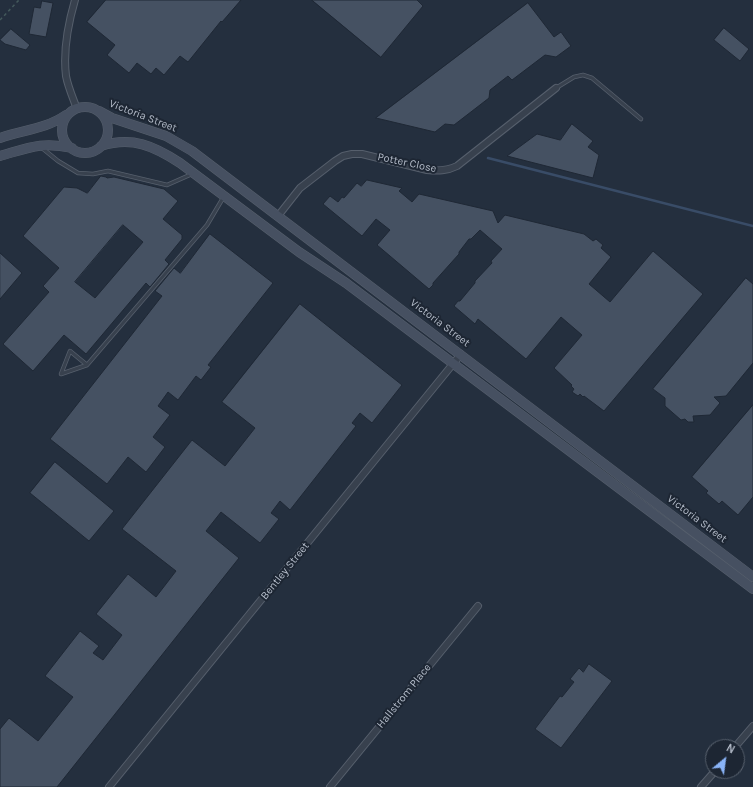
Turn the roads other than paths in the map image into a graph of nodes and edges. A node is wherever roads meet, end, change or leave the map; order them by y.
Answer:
1 (75, 0) edge
2 (556, 88) joint
3 (74, 110) junction
4 (99, 111) junction
5 (641, 119) dead end
6 (0, 138) edge
7 (37, 145) junction
8 (101, 146) junction
9 (72, 148) junction
10 (0, 156) edge
11 (194, 174) junction
12 (224, 196) junction
13 (278, 216) junction
14 (461, 354) junction
15 (453, 364) junction
16 (87, 365) junction
17 (753, 577) edge
18 (753, 589) edge
19 (478, 606) dead end
20 (753, 726) edge
21 (742, 739) edge
22 (708, 779) edge
23 (109, 787) edge
24 (330, 787) edge
25 (702, 787) edge

1 - 3 street
2 - 5 lane
2 - 13 street, Potter Close
3 - 4 main road
3 - 6 main road
3 - 9 main road
4 - 8 main road
4 - 13 main road, Victoria Street
7 - 9 main road
7 - 10 main road
7 - 11 lane
8 - 9 main road
8 - 11 main road, Victoria Street
11 - 12 main road, Victoria Street
12 - 15 main road, Victoria Street
12 - 16 lane
13 - 14 main road, Victoria Street
14 - 15 street, Bentley Street
14 - 17 main road, Victoria Street
15 - 18 main road, Victoria Street
15 - 23 street, Bentley Street
16 - 16 lane
19 - 24 street, Hallstrom Place
20 - 21 street
22 - 25 street

